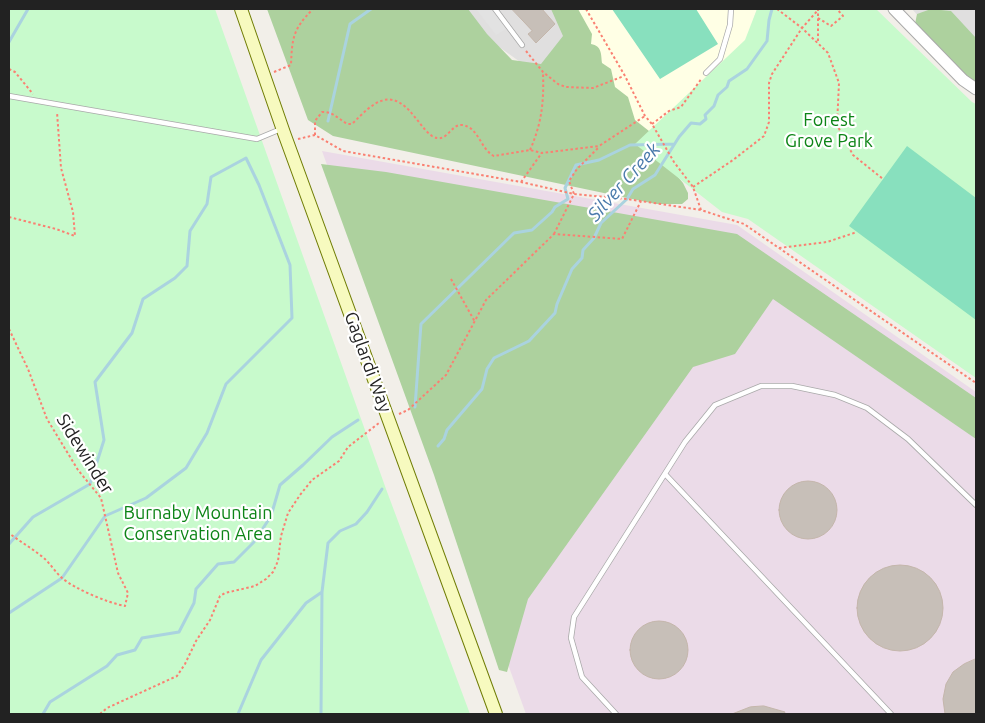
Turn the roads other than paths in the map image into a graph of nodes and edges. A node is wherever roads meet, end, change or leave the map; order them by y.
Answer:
1 (241, 9) edge
2 (495, 9) edge
3 (731, 9) edge
4 (894, 9) edge
5 (522, 44) dead end
6 (706, 73) road end
7 (976, 89) edge
8 (9, 96) edge
9 (282, 128) junction
10 (665, 474) junction
11 (976, 505) edge
12 (496, 714) edge
13 (616, 714) edge
14 (891, 714) edge

1 - 9 main road, Gaglardi Way
2 - 5 lane
3 - 6 lane
4 - 7 street
8 - 9 lane
9 - 12 main road, Gaglardi Way
10 - 11 lane
10 - 13 lane
10 - 14 lane

